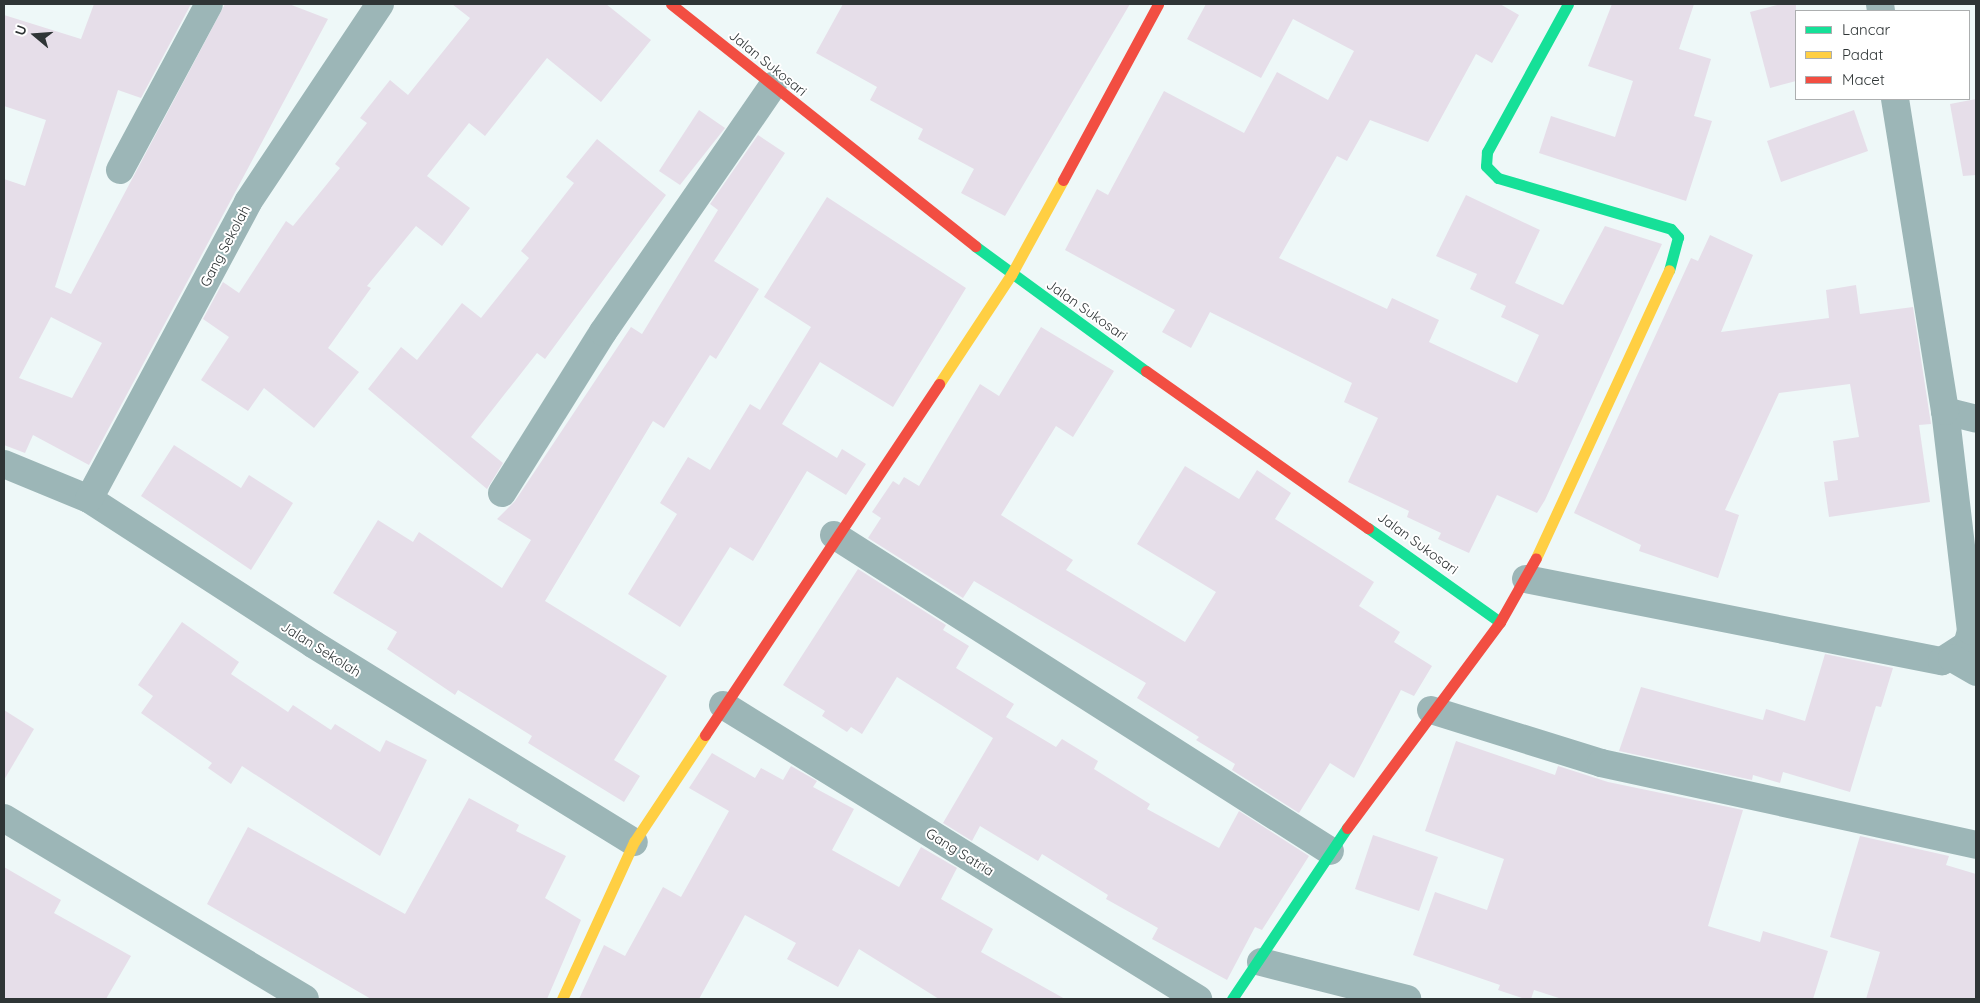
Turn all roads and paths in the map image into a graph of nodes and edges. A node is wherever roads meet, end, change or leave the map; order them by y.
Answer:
1 (209, 4) edge
2 (380, 4) edge
3 (671, 4) edge
4 (1157, 4) edge
5 (1568, 4) edge
6 (773, 86) junction
7 (1895, 100) edge
8 (120, 170) dead end
9 (1011, 275) junction
10 (1945, 411) junction
11 (1976, 419) edge
12 (4, 464) edge
13 (502, 493) dead end
14 (89, 499) junction
15 (834, 535) junction
16 (1526, 579) junction
17 (1500, 622) junction
18 (1952, 658) junction
19 (1976, 672) edge
20 (723, 705) junction
21 (1432, 710) junction
22 (4, 818) edge
23 (634, 842) junction
24 (1976, 845) edge
25 (1330, 851) junction
26 (1261, 962) junction
27 (305, 999) edge
28 (562, 999) edge
29 (1198, 999) edge
30 (1232, 999) edge
31 (1407, 999) edge

1 - 8 street
2 - 14 street, Gang Sekolah
3 - 6 street, Jalan Sukosari
4 - 9 street
5 - 16 street
6 - 9 street, Jalan Sukosari
6 - 13 street
7 - 10 street
9 - 15 street
9 - 17 street, Jalan Sukosari
10 - 11 street
10 - 18 street
12 - 14 street, Jalan Sekolah
14 - 23 street, Jalan Sekolah
15 - 20 street
15 - 25 street
16 - 17 street
16 - 18 street
17 - 21 street
18 - 19 street
20 - 23 street
20 - 29 street, Gang Satria
21 - 24 street
21 - 25 street
22 - 27 street
23 - 28 street
25 - 26 street
26 - 30 street
26 - 31 street

